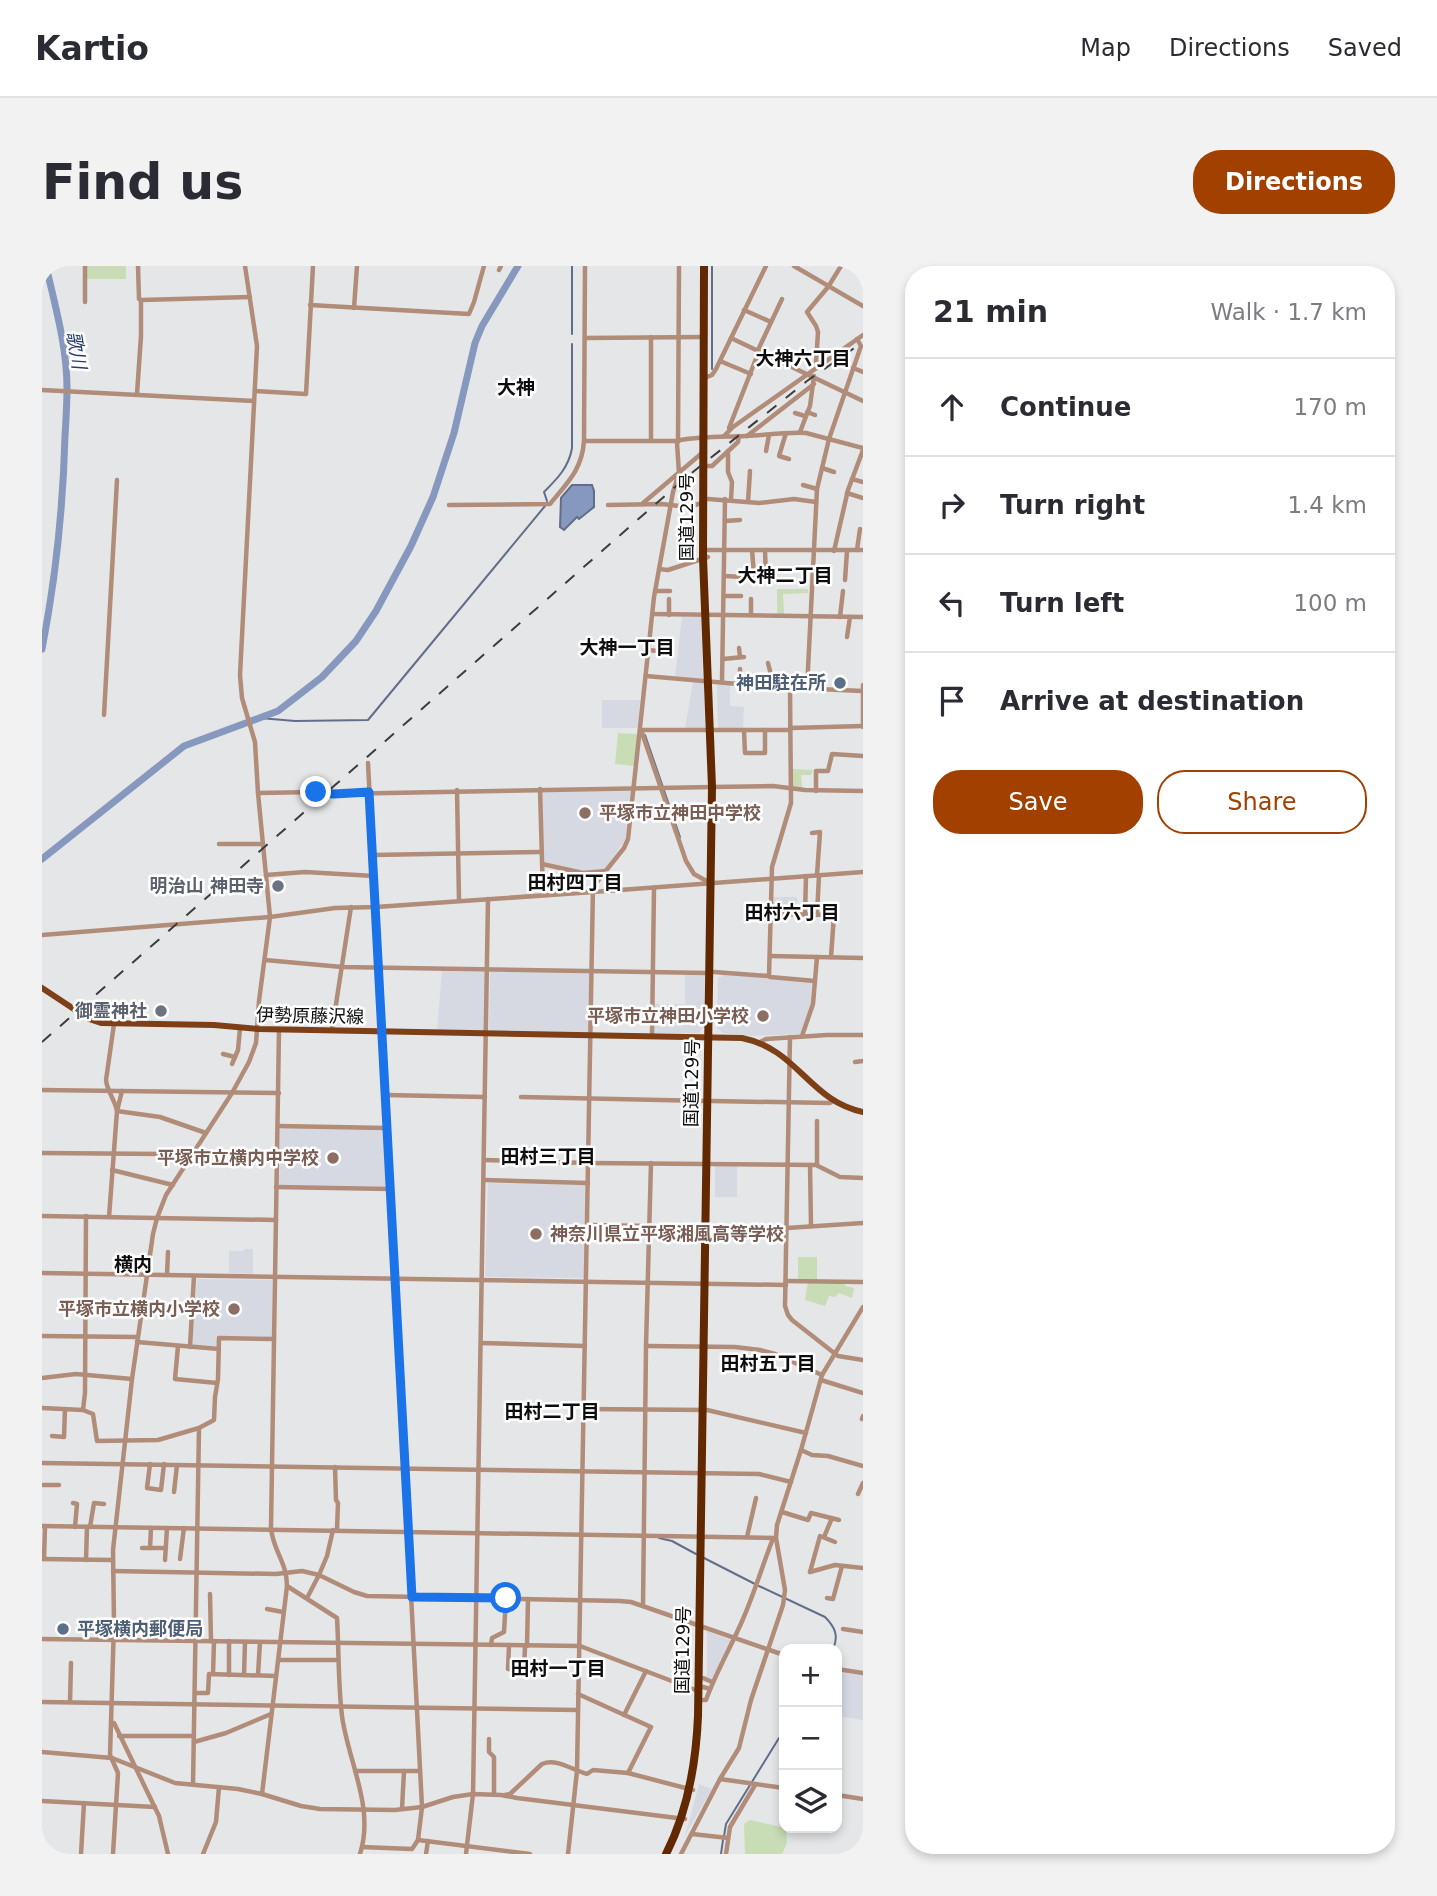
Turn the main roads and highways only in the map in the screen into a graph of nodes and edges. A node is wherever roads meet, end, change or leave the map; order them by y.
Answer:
1 (706, 266) edge
2 (705, 436) junction
3 (705, 500) junction
4 (42, 988) edge
5 (711, 1036) junction
6 (863, 1112) edge
7 (701, 1628) junction
8 (703, 1687) junction
9 (691, 1790) junction
10 (674, 1852) edge

1 - 2 highway, 国道129号
1 - 2 highway, 国道129号
2 - 3 highway, 国道129号
2 - 3 highway, 国道129号
3 - 5 highway, 国道129号
4 - 5 main road, 伊勢原藤沢線
5 - 6 main road, 伊勢原藤沢線
5 - 7 highway, 国道129号
7 - 8 highway, 国道129号
7 - 8 highway, 国道129号
8 - 9 highway, 国道129号
8 - 9 highway, 国道129号
9 - 10 highway, 国道129号

